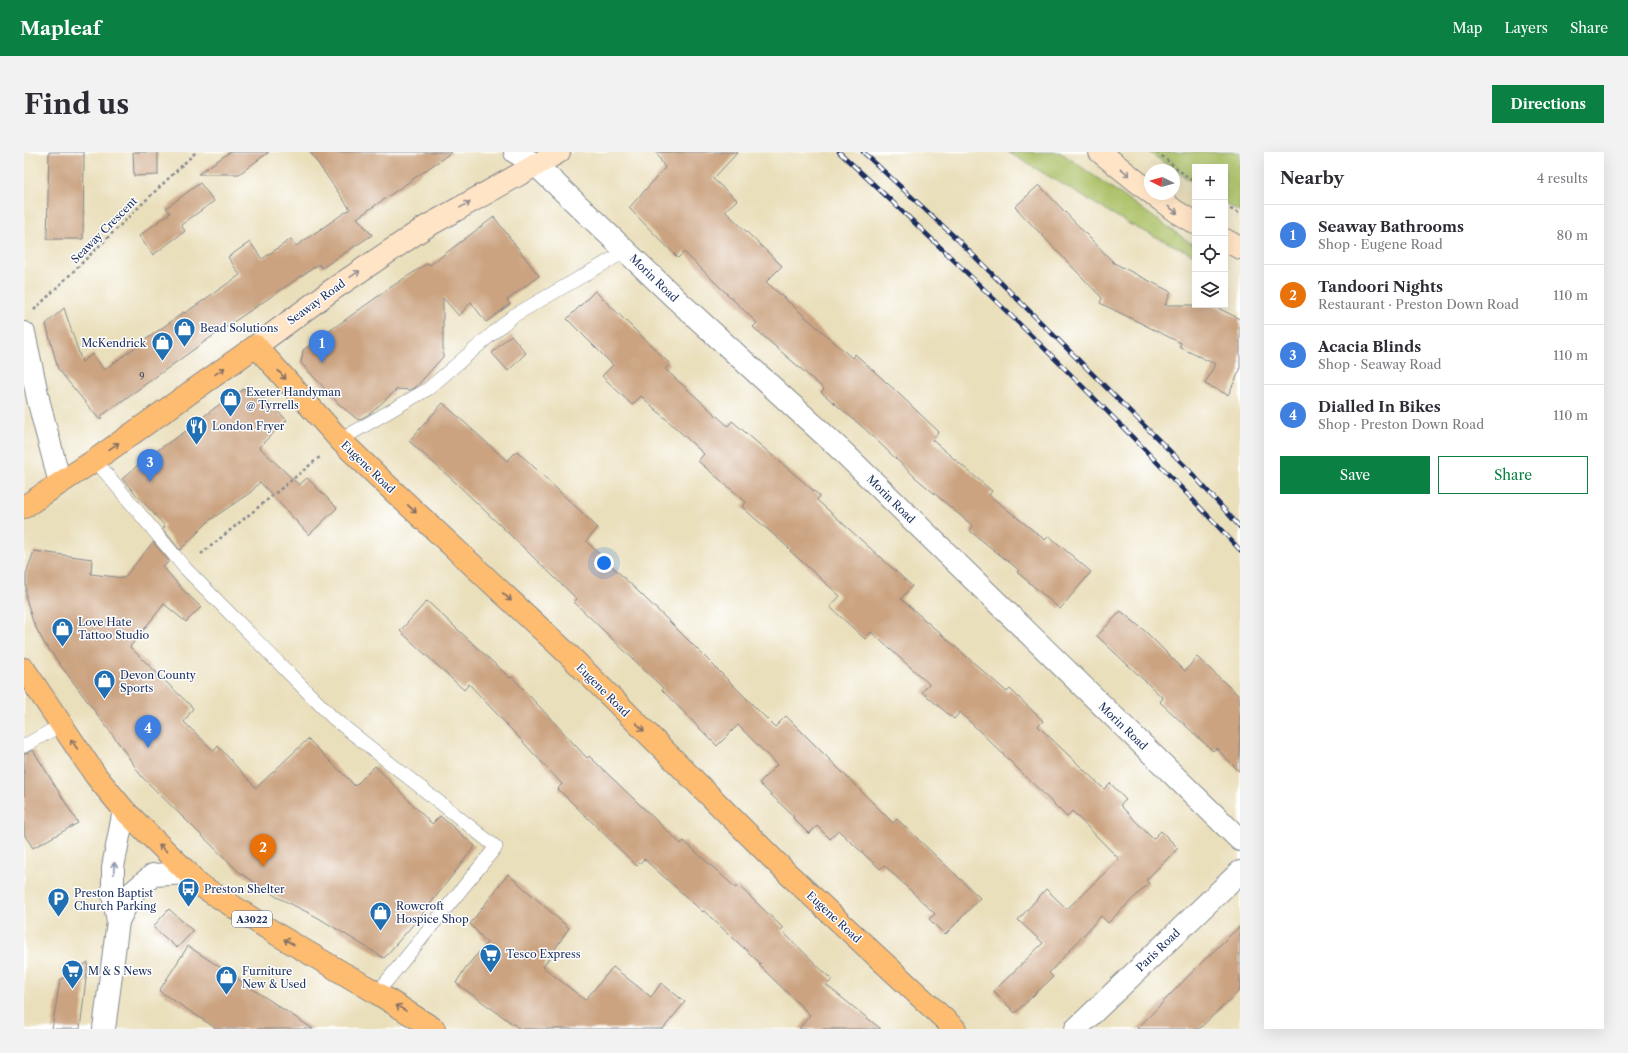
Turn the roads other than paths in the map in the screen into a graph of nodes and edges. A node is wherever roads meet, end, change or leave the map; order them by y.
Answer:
1 (515, 152) edge
2 (559, 152) edge
3 (1100, 152) edge
4 (536, 166) junction
5 (1144, 187) edge
6 (1160, 200) edge
7 (1192, 221) edge
8 (1228, 242) edge
9 (1240, 248) edge
10 (626, 251) junction
11 (27, 324) edge
12 (256, 346) junction
13 (28, 371) edge
14 (340, 440) junction
15 (95, 460) junction
16 (60, 483) junction
17 (24, 507) edge
18 (25, 669) edge
19 (62, 725) junction
20 (24, 746) edge
21 (124, 810) junction
22 (1240, 840) edge
23 (1240, 872) edge
24 (188, 873) junction
25 (118, 921) junction
26 (377, 993) junction
27 (104, 1029) edge
28 (434, 1029) edge
29 (955, 1029) edge
30 (1076, 1029) edge

1 - 4 street, Morin Road
2 - 4 main road, Seaway Road
3 -> 5 main road
4 - 10 street, Morin Road
12 -> 4 main road, Seaway Road
6 -> 7 main road
8 - 9 main road
10 - 14 lane
10 - 22 street, Morin Road
11 - 13 street
12 -> 14 main road, Eugene Road
15 -> 12 main road, Seaway Road
13 - 16 street
14 -> 29 main road, Eugene Road
15 - 16 main road, Seaway Road
15 - 26 lane
16 - 17 main road, Seaway Road
18 - 19 main road, A3022
19 - 20 lane
21 -> 19 main road, A3022
24 -> 21 main road, A3022
25 -> 21 street
23 - 30 street, Paris Road
24 - 25 street
26 -> 24 main road, A3022
25 - 27 street
28 -> 26 main road, A3022

